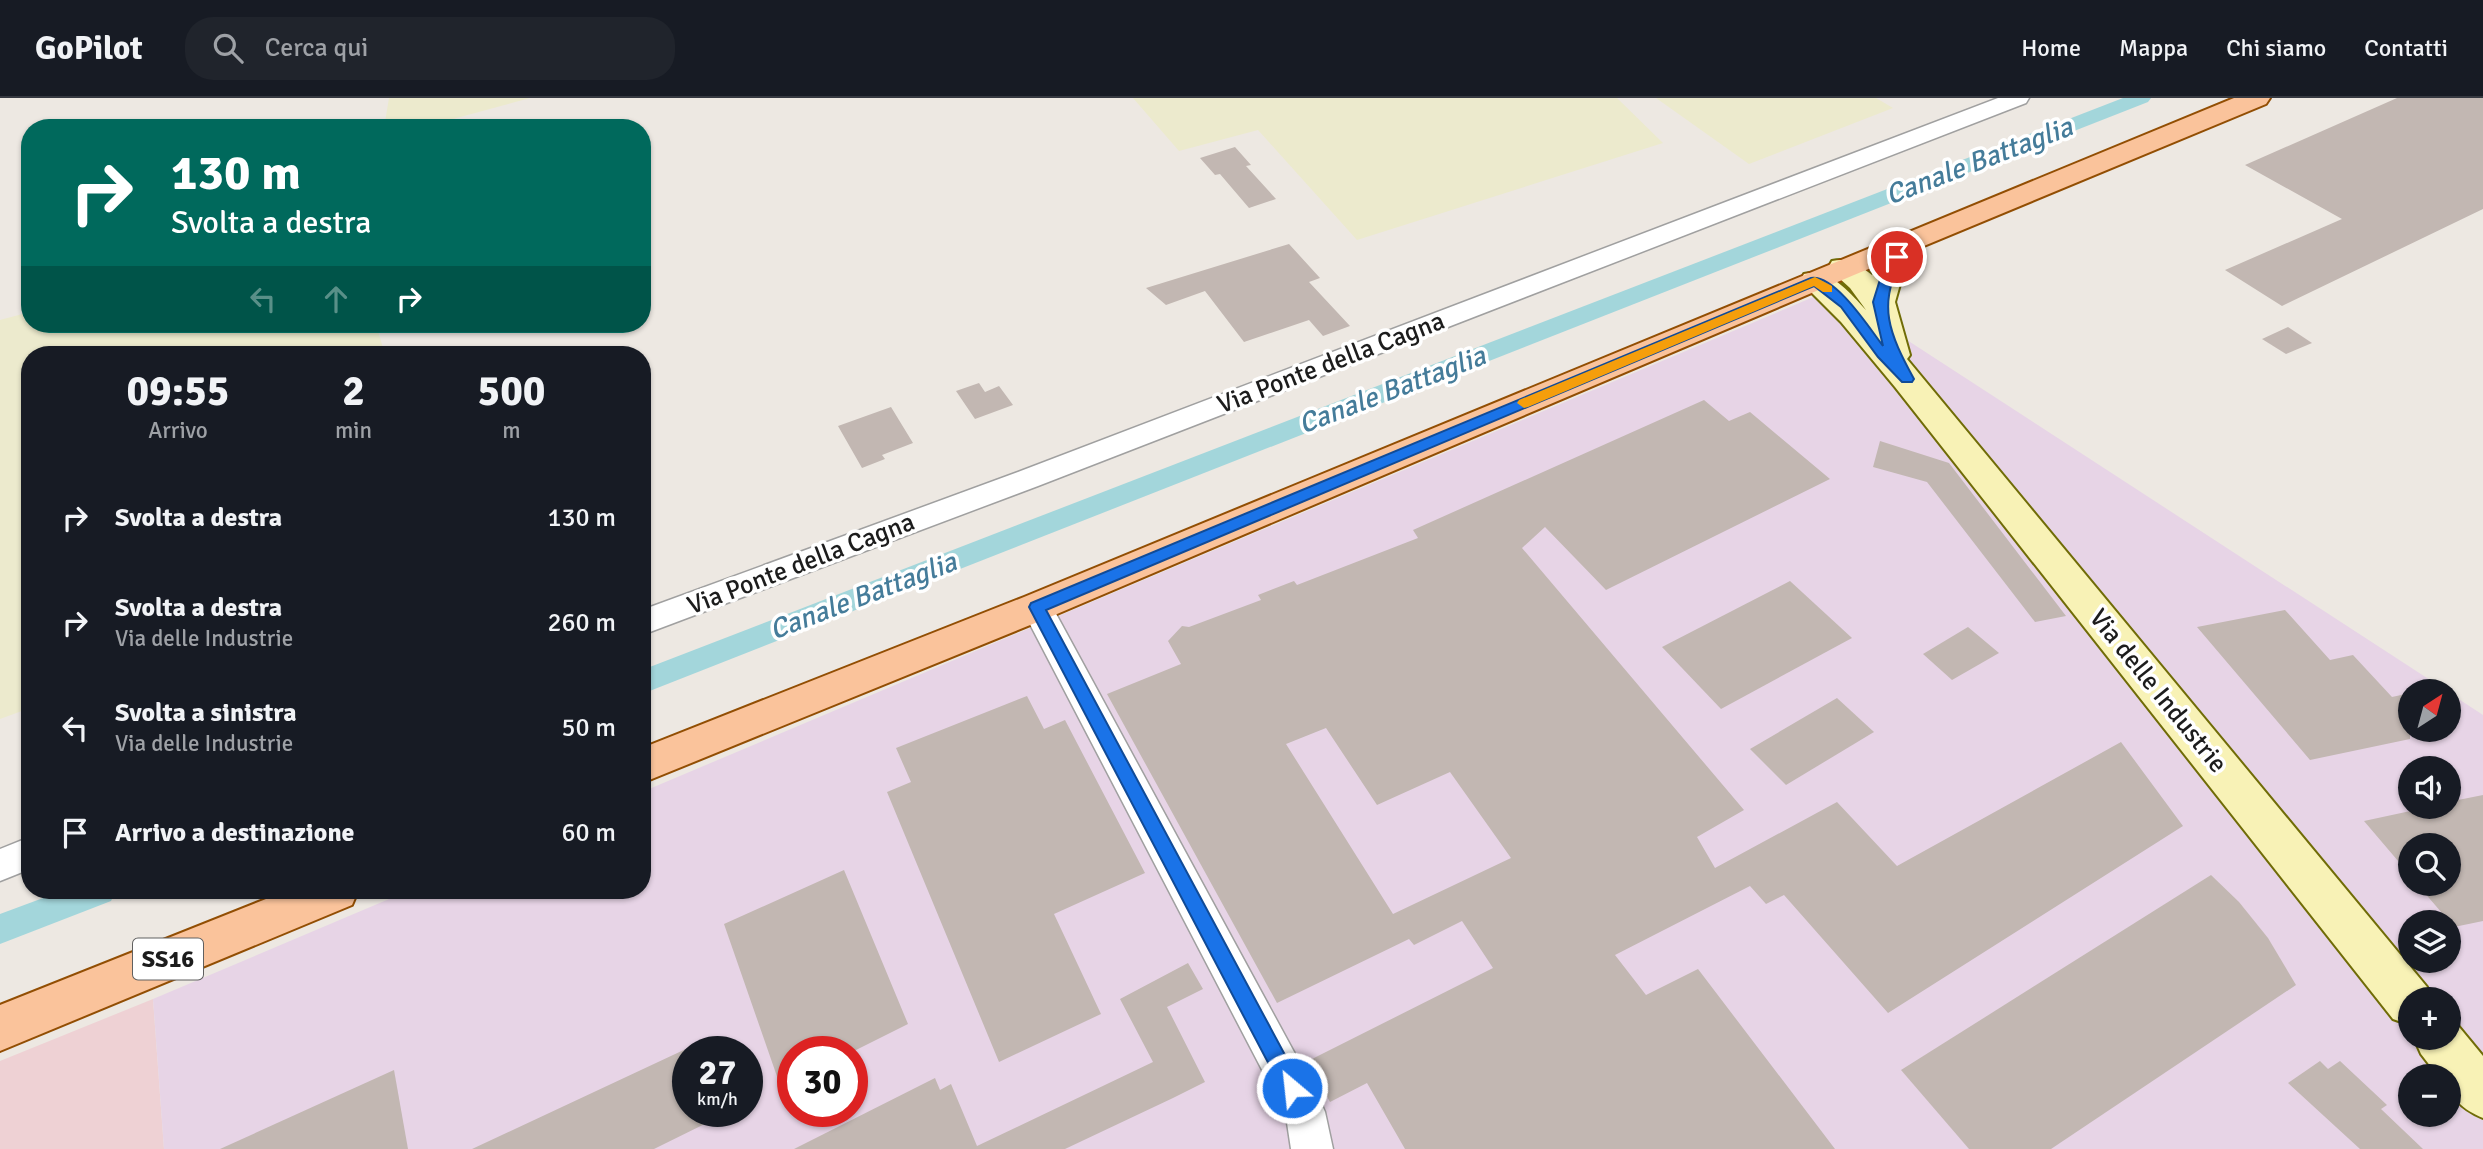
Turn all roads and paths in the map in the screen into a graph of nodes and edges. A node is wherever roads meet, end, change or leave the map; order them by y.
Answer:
1 (2018, 98) edge
2 (2257, 98) edge
3 (1907, 243) junction
4 (1829, 275) junction
5 (1879, 302) junction
6 (1907, 379) junction
7 (1037, 607) junction
8 (651, 620) edge
9 (651, 762) edge
10 (21, 857) edge
11 (0, 865) edge
12 (316, 899) edge
13 (2398, 988) edge
14 (0, 1028) edge
15 (2448, 1050) edge
16 (2483, 1094) edge
17 (1312, 1149) edge

1 - 8 street, Via Ponte della Cagna
2 - 3 main road
3 - 4 main road
3 - 5 street
4 - 5 street, Via delle Industrie
4 - 6 street, Via delle Industrie
4 - 7 main road
5 - 6 street, Via delle Industrie
6 - 13 street, Via delle Industrie
7 - 9 main road
7 - 17 street
10 - 11 street
12 - 14 main road, SS16
15 - 16 street

